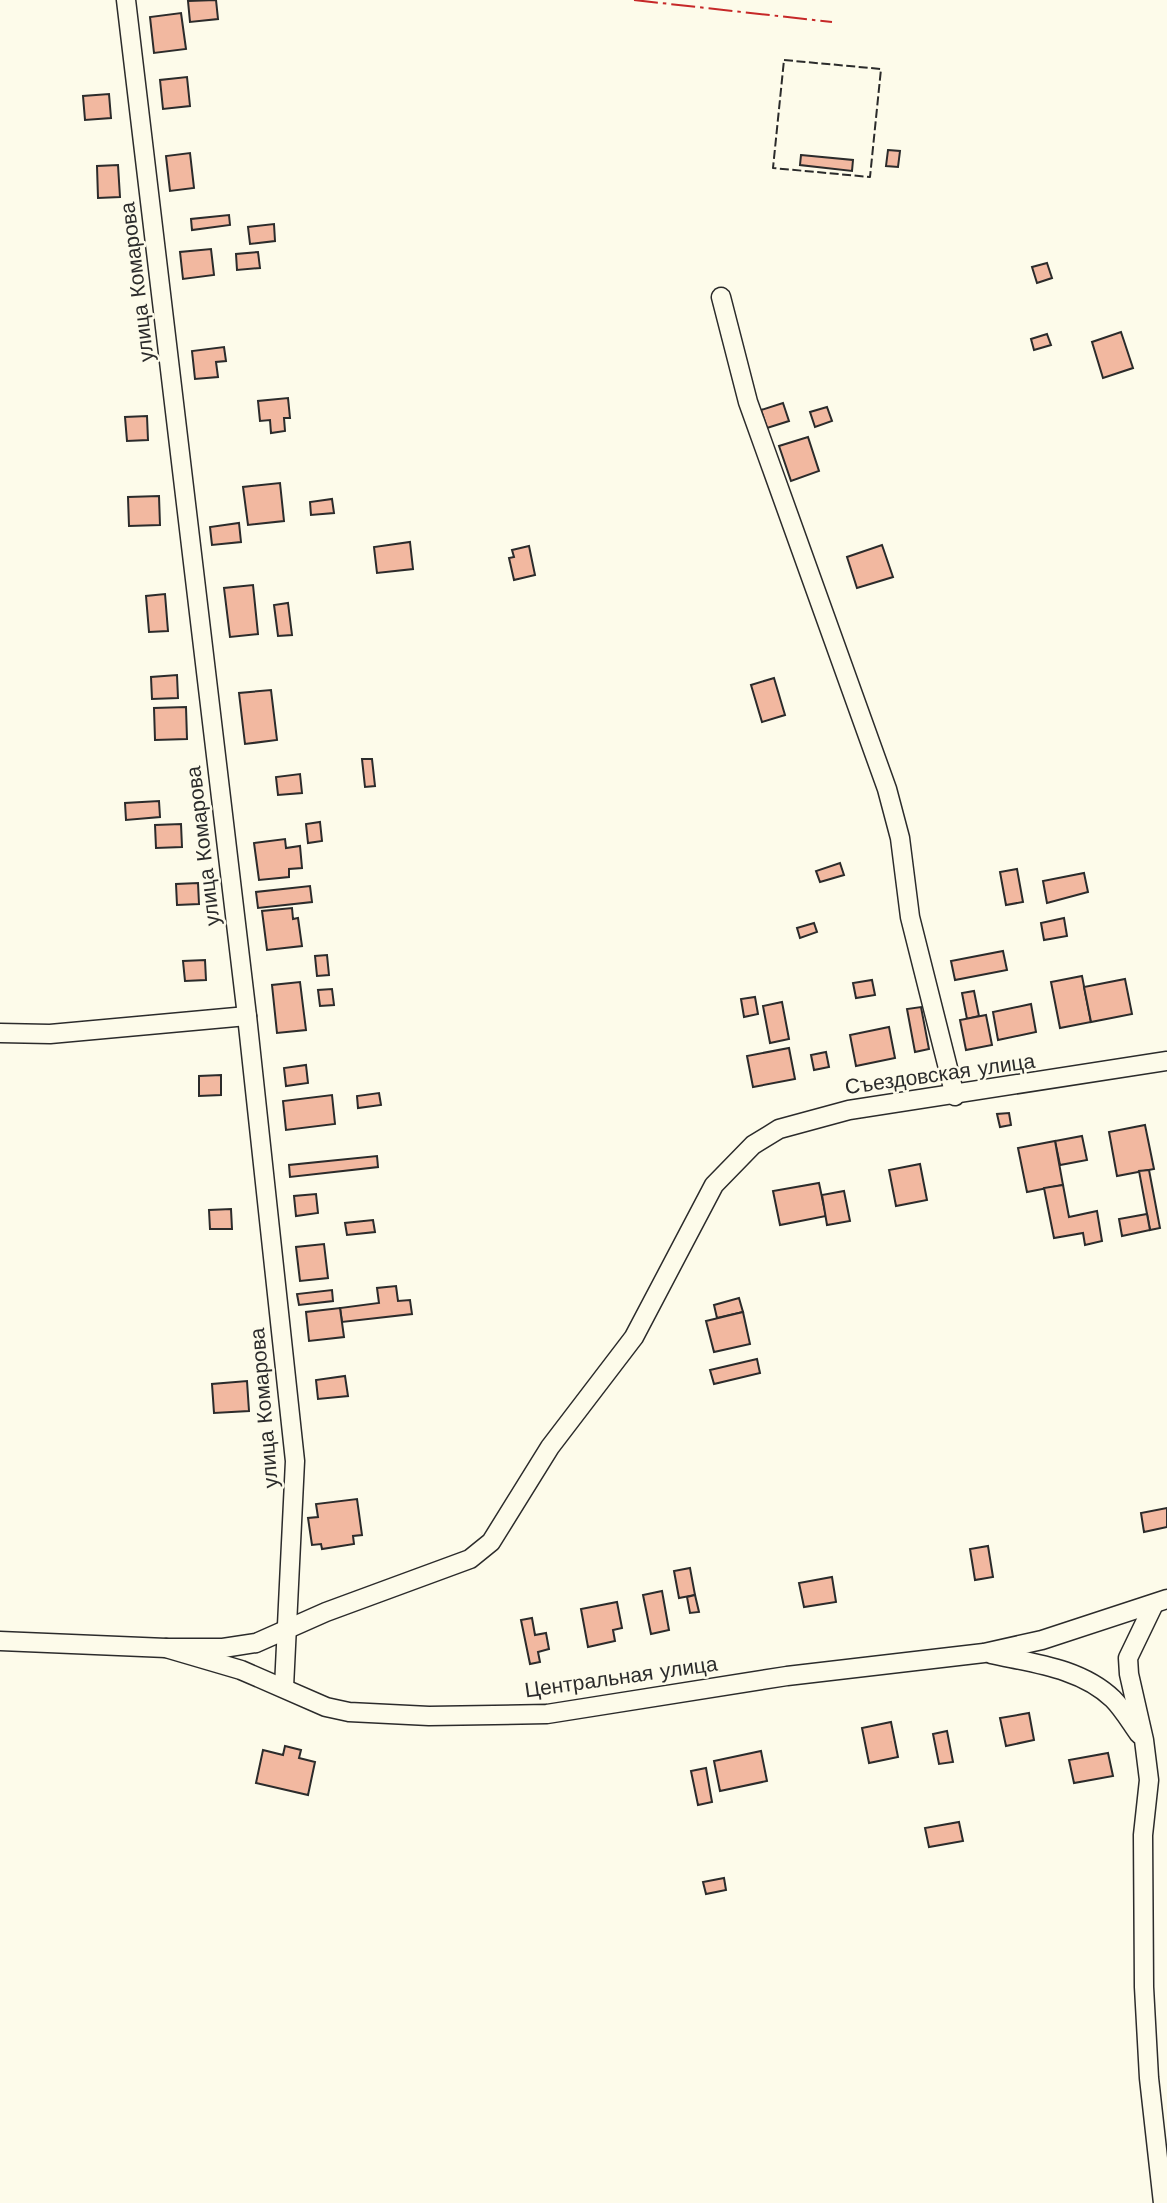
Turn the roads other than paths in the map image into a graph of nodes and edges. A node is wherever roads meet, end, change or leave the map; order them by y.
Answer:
1 (126, 0) edge
2 (721, 297) dead end
3 (247, 1016) junction
4 (0, 1033) edge
5 (1167, 1061) edge
6 (955, 1096) junction
7 (1160, 1602) edge
8 (287, 1627) junction
9 (0, 1641) edge
10 (166, 1648) junction
11 (984, 1653) junction
12 (285, 1687) junction
13 (1144, 1740) junction
14 (1163, 2203) edge

1 - 3 street, улица Комарова
2 - 6 street
3 - 4 street
3 - 8 street, улица Комарова
5 - 6 street, Съездовская улица
6 - 8 street, Съездовская улица
7 - 11 street, Центральная улица
7 - 13 street
8 - 10 street, Съездовская улица
8 - 12 street, улица Комарова
9 - 10 street, Центральная улица
10 - 12 street, Центральная улица
11 - 12 street, Центральная улица
11 - 13 street
13 - 14 street

